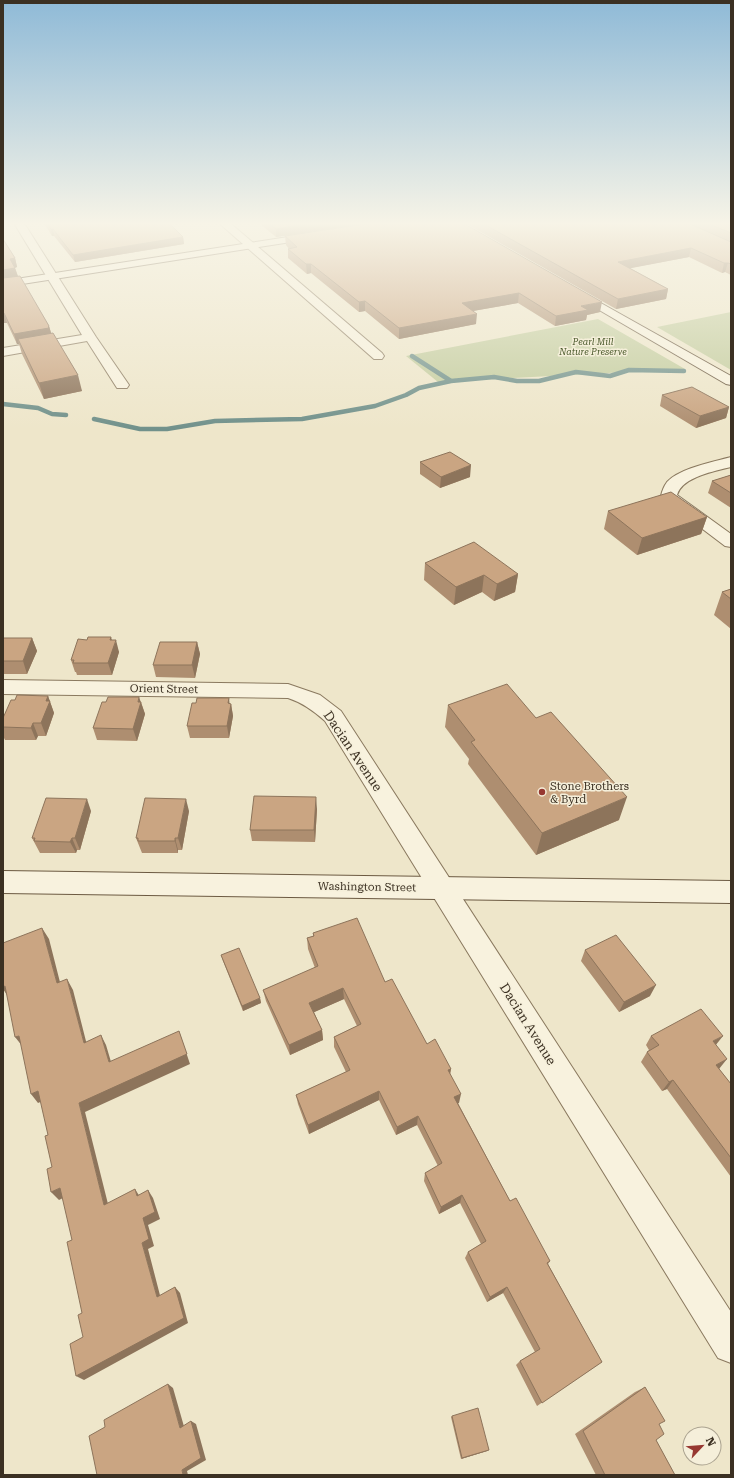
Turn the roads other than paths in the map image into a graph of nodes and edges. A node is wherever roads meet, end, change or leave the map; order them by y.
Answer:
1 (62, 292) edge
2 (304, 292) edge
3 (576, 292) edge
4 (90, 337) junction
5 (3, 352) edge
6 (378, 356) dead end
7 (731, 381) edge
8 (122, 385) dead end
9 (731, 462) edge
10 (731, 542) edge
11 (3, 687) edge
12 (322, 706) joint
13 (3, 882) edge
14 (442, 887) junction
15 (731, 892) edge
16 (731, 1345) edge

1 - 4 street
2 - 6 street
3 - 7 street
4 - 5 street
4 - 8 street
9 - 10 street
11 - 12 street, Orient Street
12 - 14 street, Dacian Avenue
13 - 14 street, Washington Street
14 - 15 street, Washington Street
14 - 16 street, Dacian Avenue

